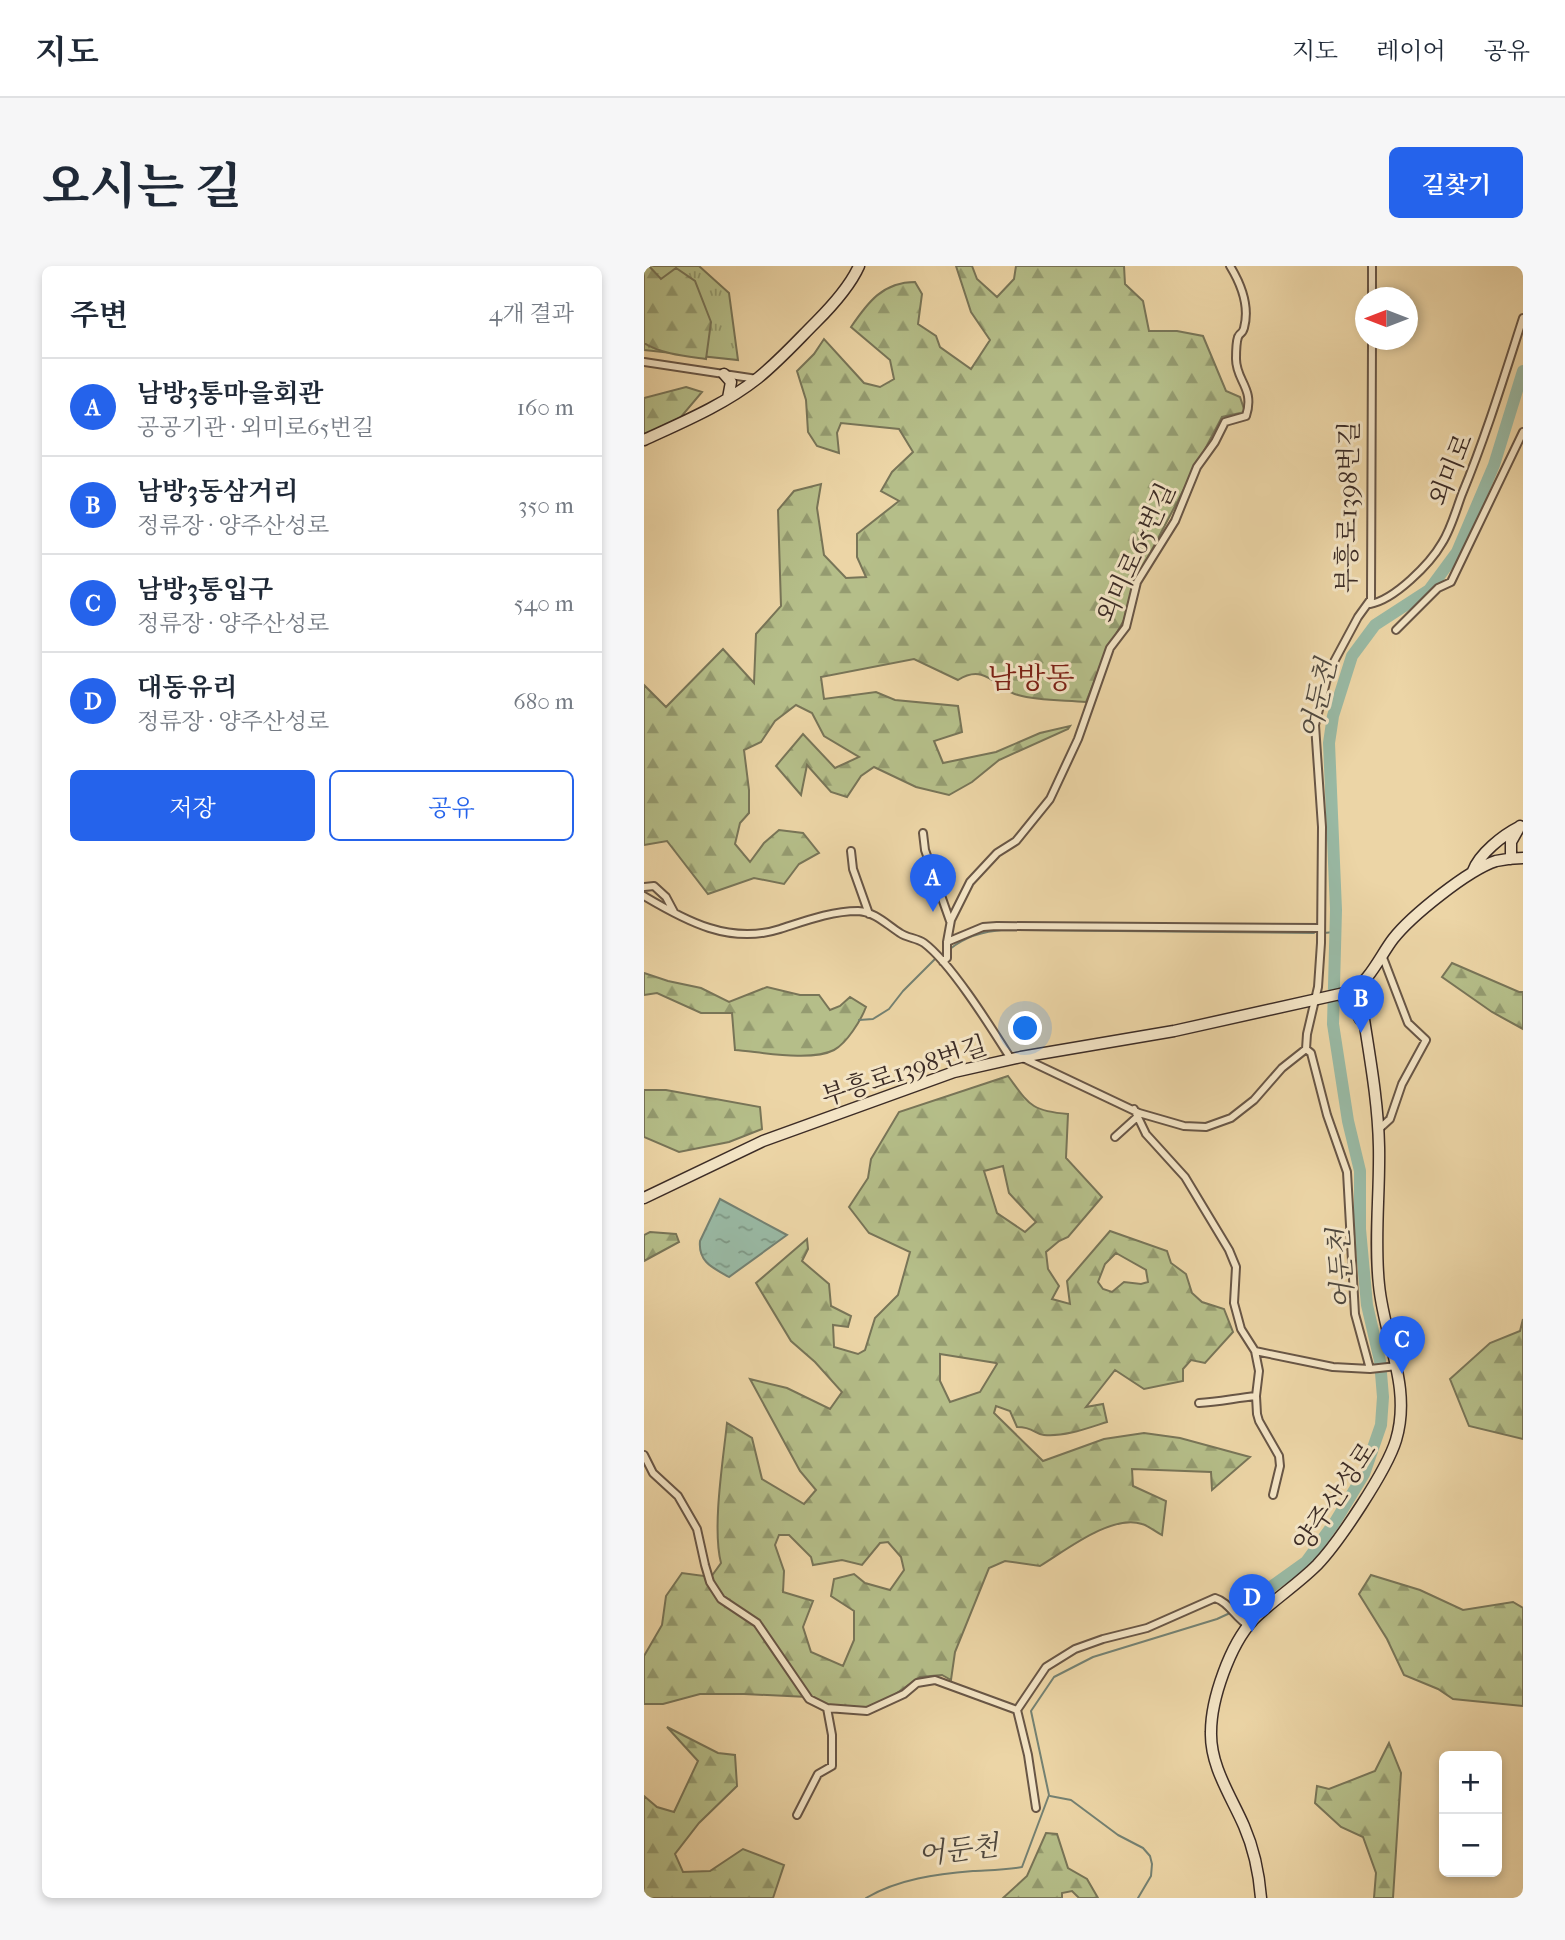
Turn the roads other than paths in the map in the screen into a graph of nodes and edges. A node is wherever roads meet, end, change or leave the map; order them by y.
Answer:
1 (859, 266) edge
2 (1230, 266) edge
3 (1372, 266) edge
4 (1372, 287) edge
5 (1523, 318) edge
6 (1372, 350) edge
7 (644, 362) edge
8 (724, 374) junction
9 (757, 379) junction
10 (728, 398) junction
11 (1523, 432) edge
12 (644, 440) edge
13 (1370, 604) junction
14 (1396, 630) dead end
15 (1521, 825) edge
16 (923, 832) dead end
17 (1523, 842) edge
18 (851, 851) dead end
19 (1523, 858) edge
20 (1511, 859) junction
21 (1474, 871) junction
22 (644, 887) edge
23 (644, 896) edge
24 (675, 914) junction
25 (869, 914) junction
26 (950, 923) junction
27 (1320, 928) junction
28 (947, 948) junction
29 (1380, 956) junction
30 (939, 958) junction
31 (1359, 985) junction
32 (1340, 994) junction
33 (1316, 998) junction
34 (1365, 1033) junction
35 (1306, 1049) junction
36 (1016, 1058) junction
37 (1137, 1113) junction
38 (1378, 1130) junction
39 (1115, 1137) dead end
40 (644, 1198) edge
41 (1255, 1351) junction
42 (1393, 1367) junction
43 (1370, 1369) junction
44 (1256, 1396) junction
45 (1199, 1403) dead end
46 (644, 1455) edge
47 (1273, 1495) dead end
48 (1249, 1626) junction
49 (827, 1708) junction
50 (1017, 1710) junction
51 (1036, 1808) dead end
52 (797, 1815) dead end
53 (1261, 1898) edge

1 - 9 street
2 - 26 street, 외미로65번길
3 - 4 street
5 - 13 street, 외미로
6 - 13 street, 부흥로1398번길
7 - 8 street
8 - 9 street
8 - 10 street
9 - 10 street
10 - 12 street
11 - 14 street
13 - 27 street, 부흥로1398번길
15 - 17 street
15 - 20 street
15 - 21 street
16 - 26 street, 외미로65번길
18 - 25 street
19 - 20 street
20 - 21 street
21 - 29 street
22 - 24 street
23 - 24 street
24 - 25 street
25 - 30 street
26 - 28 street, 외미로65번길
27 - 28 street
27 - 33 street, 부흥로1398번길
28 - 30 street, 외미로65번길
29 - 31 street
29 - 34 street
29 - 38 street
30 - 36 street
31 - 32 street, 부흥로1398번길
31 - 34 street, 양주산성로
32 - 33 street, 부흥로1398번길
32 - 34 street
33 - 35 street, 부흥로1398번길
33 - 36 street, 부흥로1398번길
34 - 38 street, 양주산성로
35 - 37 street
35 - 43 street
36 - 37 street
36 - 40 street, 부흥로1398번길
37 - 39 street
37 - 41 street
38 - 42 street, 양주산성로
41 - 43 street
41 - 44 street
42 - 43 street
42 - 48 street, 양주산성로
44 - 45 street
44 - 47 street
46 - 49 street
48 - 50 street
48 - 53 street, 양주산성로
49 - 50 street
49 - 52 street
50 - 51 street

